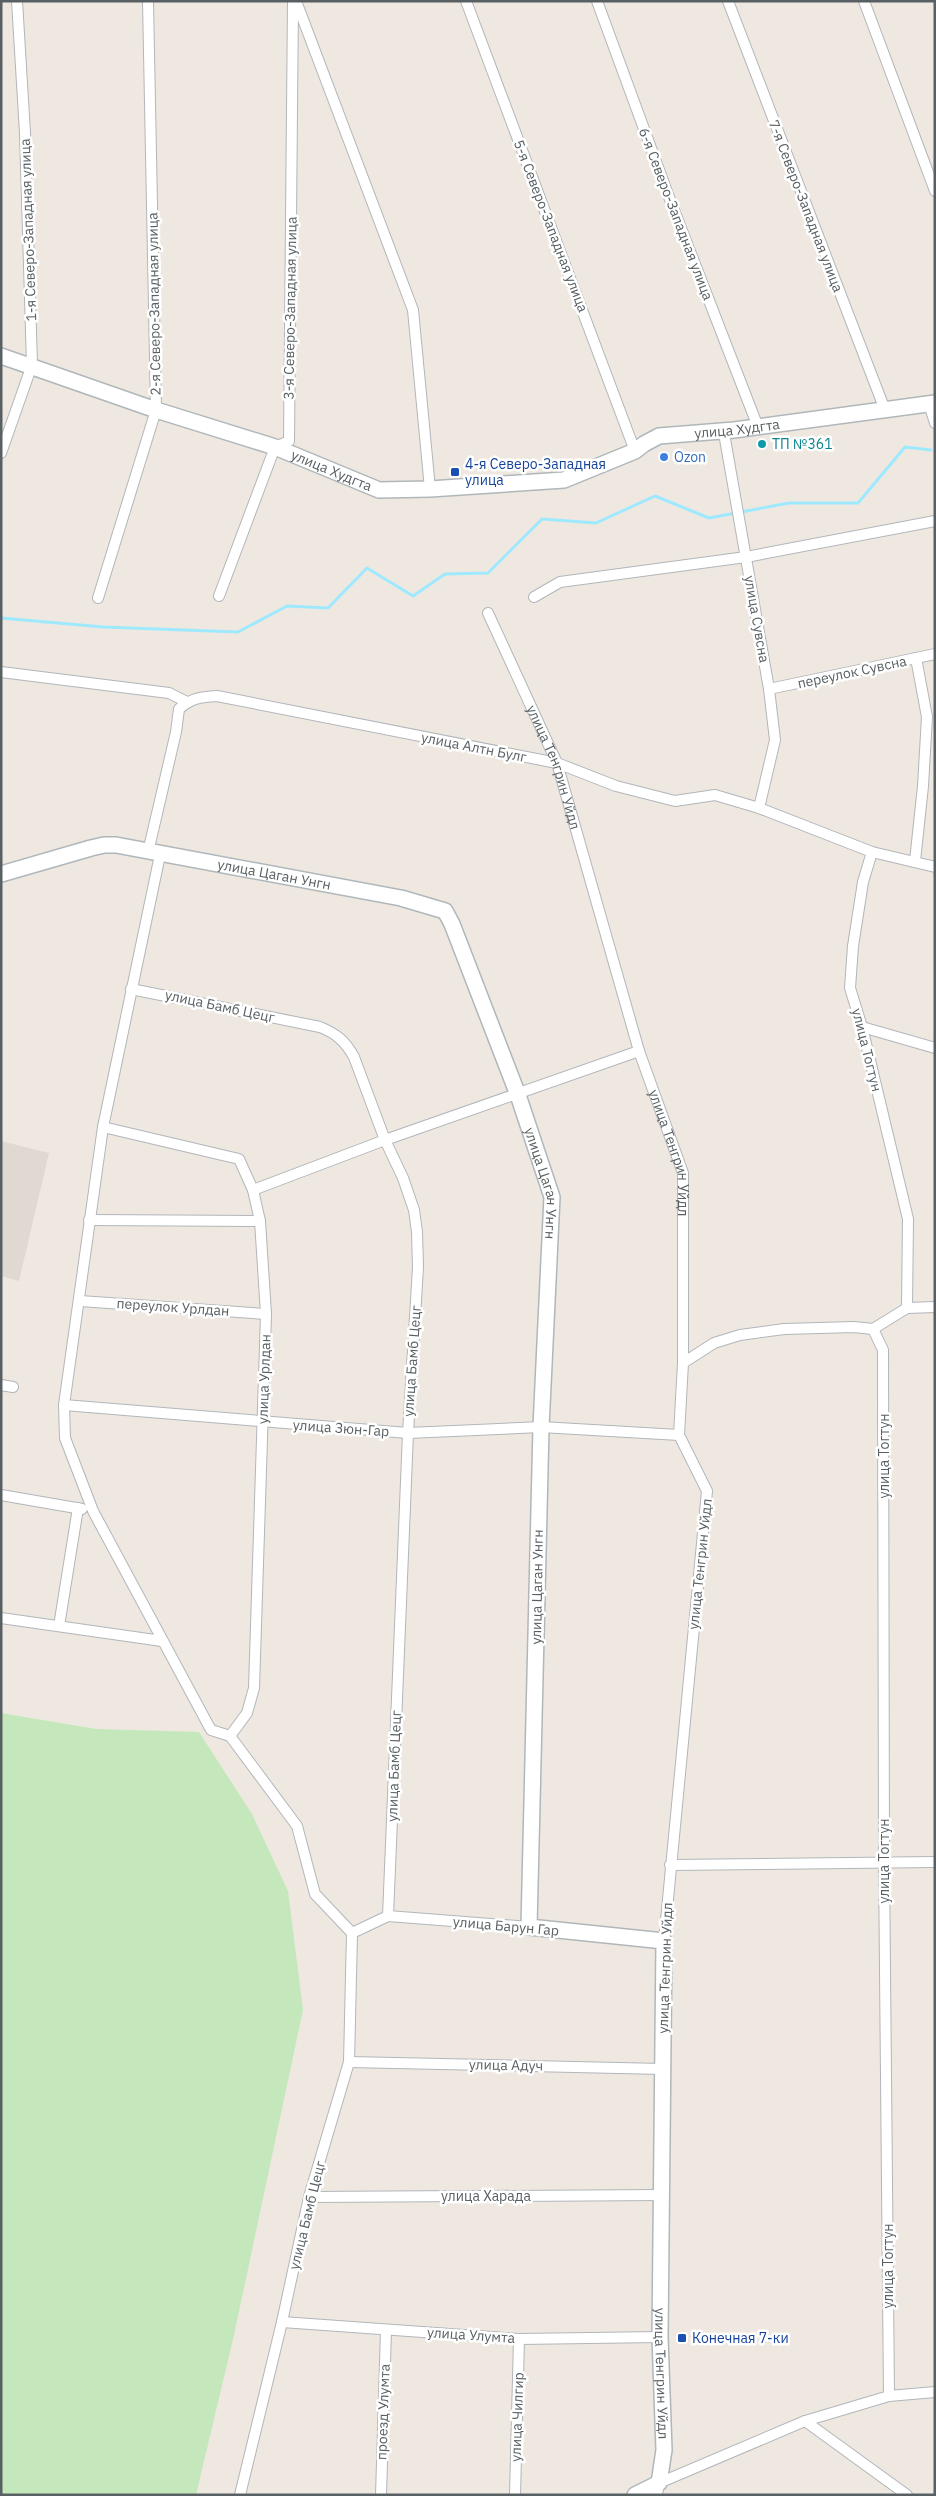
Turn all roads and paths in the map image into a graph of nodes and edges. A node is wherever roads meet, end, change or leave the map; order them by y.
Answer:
1 (17, 1) edge
2 (148, 1) edge
3 (295, 1) edge
4 (466, 1) edge
5 (597, 1) edge
6 (728, 1) edge
7 (864, 1) edge
8 (935, 191) edge
9 (1, 356) edge
10 (32, 366) junction
11 (932, 404) edge
12 (156, 410) junction
13 (885, 410) junction
14 (935, 423) edge
15 (758, 427) junction
16 (722, 431) junction
17 (275, 447) junction
18 (635, 451) junction
19 (1, 453) edge
20 (430, 489) junction
21 (935, 521) edge
22 (746, 557) junction
23 (219, 596) dead end
24 (534, 597) dead end
25 (98, 598) dead end
26 (488, 613) dead end
27 (935, 654) edge
28 (916, 658) junction
29 (1, 672) edge
30 (768, 689) junction
31 (187, 702) junction
32 (557, 763) junction
33 (759, 808) junction
34 (872, 852) junction
35 (154, 853) junction
36 (915, 861) junction
37 (935, 867) edge
38 (1, 874) edge
39 (131, 989) junction
40 (862, 1027) junction
41 (935, 1048) edge
42 (639, 1051) junction
43 (518, 1095) junction
44 (103, 1127) junction
45 (385, 1140) junction
46 (254, 1190) junction
47 (89, 1220) junction
48 (260, 1221) junction
49 (80, 1301) junction
50 (935, 1307) edge
51 (907, 1308) junction
52 (266, 1314) junction
53 (872, 1329) junction
54 (683, 1362) junction
55 (1, 1385) edge
56 (13, 1387) dead end
57 (64, 1405) junction
58 (262, 1422) junction
59 (541, 1427) junction
60 (408, 1433) junction
61 (679, 1435) junction
62 (1, 1495) edge
63 (78, 1508) junction
64 (93, 1511) junction
65 (1, 1618) edge
66 (59, 1626) junction
67 (162, 1642) junction
68 (230, 1736) junction
69 (935, 1862) edge
70 (670, 1864) junction
71 (884, 1864) junction
72 (388, 1916) junction
73 (529, 1927) junction
74 (352, 1933) junction
75 (664, 1941) junction
76 (349, 2062) junction
77 (662, 2069) junction
78 (662, 2196) junction
79 (308, 2197) junction
80 (282, 2322) junction
81 (386, 2330) junction
82 (660, 2337) junction
83 (519, 2339) junction
84 (935, 2392) edge
85 (889, 2396) junction
86 (805, 2421) junction
87 (658, 2489) edge
88 (240, 2495) edge
89 (381, 2495) edge
90 (515, 2495) edge
91 (635, 2495) edge
92 (907, 2495) edge

1 - 10 street, 1-я Северо-Западная улица
2 - 12 street, 2-я Северо-Западная улица
3 - 17 street, 3-я Северо-Западная улица
3 - 20 street
4 - 18 street, 5-я Северо-Западная улица
5 - 15 street, 6-я Северо-Западная улица
6 - 13 street, 7-я Северо-Западная улица
7 - 8 street
9 - 10 street, улица Худгта
10 - 12 street, улица Худгта
10 - 19 street, 1-я Северо-Западная улица
11 - 13 street, улица Худгта
11 - 14 street
12 - 17 street, улица Худгта
12 - 25 street, 2-я Северо-Западная улица
13 - 15 street, улица Худгта
15 - 16 street, улица Худгта
16 - 18 street, улица Худгта
16 - 22 street, улица Сувсна
17 - 20 street, улица Худгта
17 - 23 street, 3-я Северо-Западная улица
18 - 20 street, улица Худгта
21 - 22 street
22 - 24 street
22 - 30 street, улица Сувсна
26 - 32 street, улица Тенгрин Уйдл
27 - 28 street, переулок Сувсна
28 - 30 street, переулок Сувсна
28 - 36 street
29 - 31 street
30 - 33 street, улица Сувсна
31 - 32 street, улица Алтн Булг
31 - 35 street
32 - 33 street, улица Алтн Булг
32 - 42 street, улица Тенгрин Уйдл
33 - 34 street, улица Алтн Булг
34 - 36 street, улица Алтн Булг
34 - 40 street, улица Тогтун
35 - 38 street, улица Цаган Унгн
35 - 39 street
35 - 43 street, улица Цаган Унгн
36 - 37 street, улица Алтн Булг
39 - 44 street
39 - 45 street, улица Бамб Цецг
40 - 41 street
40 - 51 street, улица Тогтун
42 - 43 street
42 - 54 street, улица Тенгрин Уйдл
43 - 45 street
43 - 59 street, улица Цаган Унгн
44 - 46 street, улица Урлдан
44 - 47 street
45 - 46 street
45 - 60 street, улица Бамб Цецг
46 - 48 street, улица Урлдан
47 - 48 street
47 - 49 street
48 - 52 street, улица Урлдан
49 - 52 street, переулок Урлдан
49 - 57 street
50 - 51 street
51 - 53 street
52 - 58 street, улица Урлдан
53 - 54 street
53 - 71 street, улица Тогтун
54 - 61 street, улица Тенгрин Уйдл
55 - 56 street
57 - 58 street, улица Зюн-Гар
57 - 64 street
58 - 60 street, улица Зюн-Гар
58 - 68 street, улица Урлдан
59 - 60 street, улица Зюн-Гар
59 - 61 street, улица Зюн-Гар
59 - 73 street, улица Цаган Унгн
60 - 72 street, улица Бамб Цецг
61 - 70 street, улица Тенгрин Уйдл
62 - 63 street
63 - 64 street
63 - 66 street
64 - 67 street
65 - 66 street
66 - 67 street
67 - 68 street
68 - 74 street
69 - 71 street
70 - 71 street
70 - 75 street, улица Тенгрин Уйдл
71 - 85 street, улица Тогтун
72 - 73 street, улица Барун Гар
72 - 74 street, улица Барун Гар
73 - 75 street, улица Барун Гар
74 - 76 street, улица Бамб Цецг
75 - 77 street, улица Тенгрин Уйдл
76 - 77 street, улица Адуч
76 - 79 street, улица Бамб Цецг
77 - 78 street, улица Тенгрин Уйдл
78 - 79 street, улица Харада
78 - 82 street, улица Тенгрин Уйдл
79 - 80 street, улица Бамб Цецг
80 - 81 street, улица Улумта
80 - 88 street, улица Бамб Цецг
81 - 83 street, улица Улумта
81 - 89 street, проезд Улумта
82 - 83 street, улица Улумта
82 - 87 street, улица Тенгрин Уйдл
83 - 90 street, улица Чилгир
84 - 85 street
85 - 86 street
86 - 87 street
86 - 92 street
87 - 91 street

